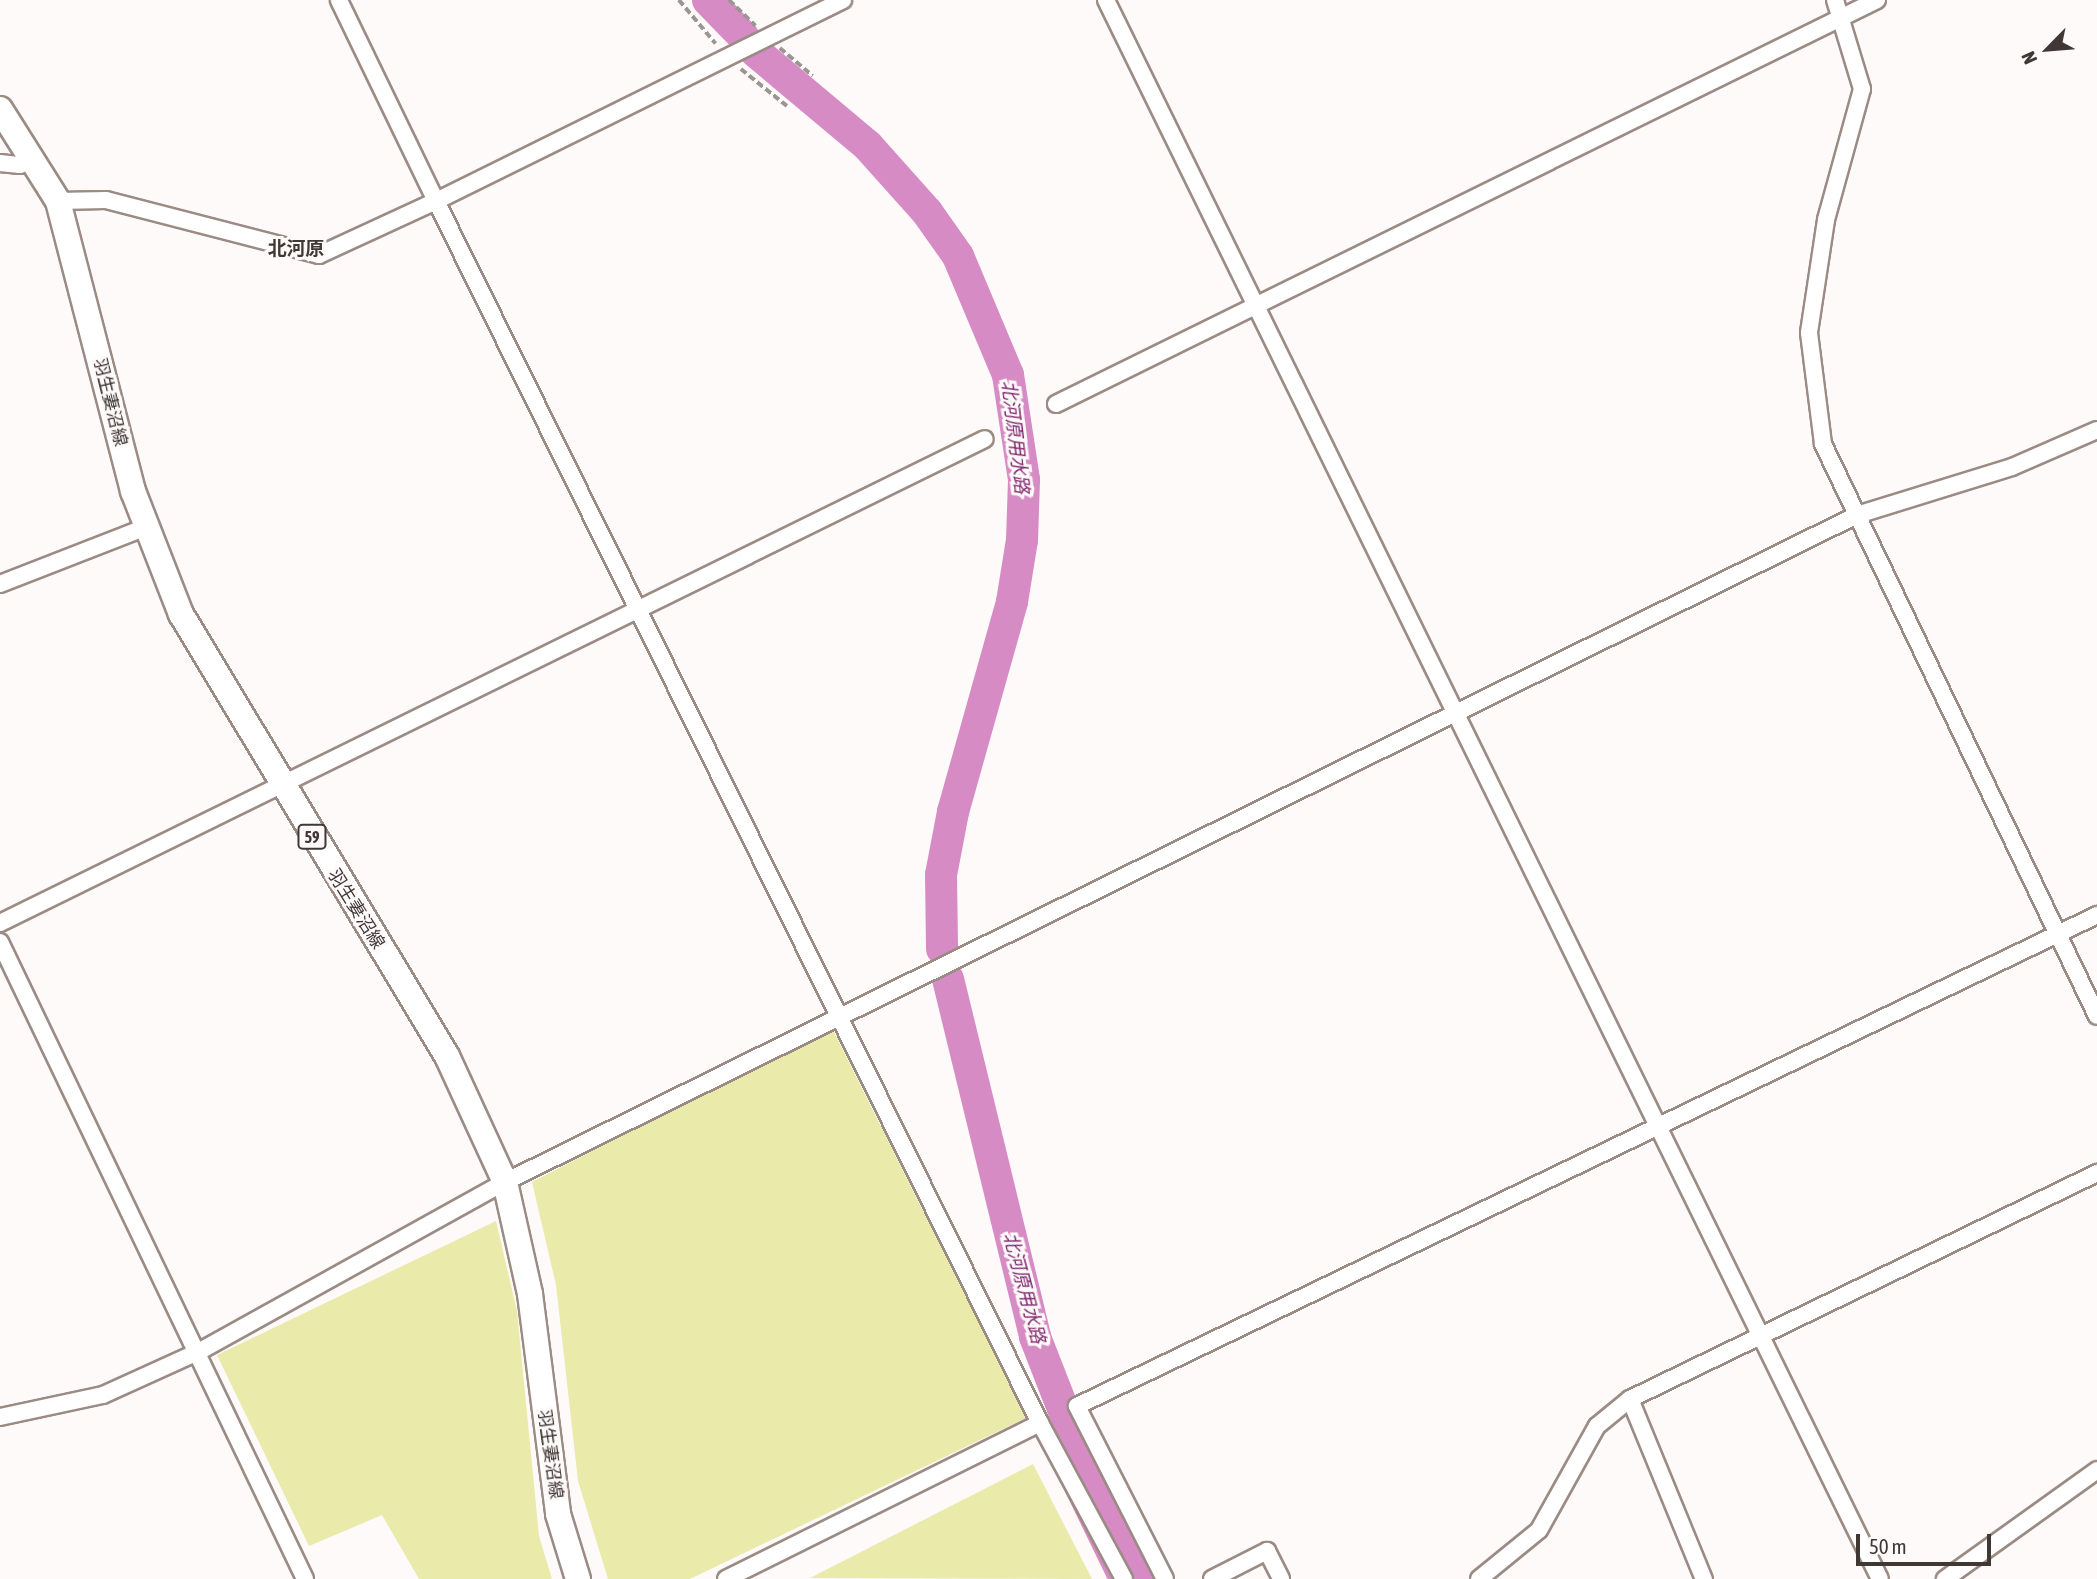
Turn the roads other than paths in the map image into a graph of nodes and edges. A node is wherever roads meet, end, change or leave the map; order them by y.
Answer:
1 (339, 0) edge
2 (843, 0) edge
3 (1106, 0) edge
4 (1835, 0) edge
5 (1877, 0) edge
6 (1844, 17) junction
7 (0, 109) edge
8 (33, 157) junction
9 (0, 163) edge
10 (58, 201) junction
11 (436, 201) junction
12 (1256, 307) junction
13 (1056, 404) dead end
14 (2097, 430) edge
15 (985, 439) dead end
16 (1857, 515) junction
17 (144, 528) junction
18 (0, 584) edge
19 (640, 607) junction
20 (1456, 714) junction
21 (280, 785) junction
22 (2097, 915) edge
23 (0, 923) edge
24 (2061, 933) junction
25 (0, 942) edge
26 (2097, 1016) edge
27 (841, 1017) junction
28 (1661, 1129) junction
29 (2097, 1173) edge
30 (505, 1182) junction
31 (1759, 1338) junction
32 (198, 1352) junction
33 (1630, 1399) junction
34 (0, 1417) edge
35 (1040, 1423) junction
36 (2097, 1470) edge
37 (305, 1579) edge
38 (578, 1579) edge
39 (726, 1579) edge
40 (1124, 1579) edge
41 (1165, 1579) edge
42 (1212, 1579) edge
43 (1281, 1579) edge
44 (1479, 1579) edge
45 (1704, 1579) edge
46 (1880, 1579) edge
47 (1945, 1579) edge

1 - 11 street
2 - 11 street
3 - 12 street
4 - 6 street
5 - 6 street
6 - 12 street
6 - 16 street
7 - 8 main road, 羽生妻沼線 / 59
8 - 9 street
8 - 10 main road, 羽生妻沼線 / 59
10 - 11 street
10 - 17 main road, 羽生妻沼線 / 59
11 - 19 street
12 - 13 street
12 - 20 street
14 - 16 street
15 - 19 street
16 - 20 street
16 - 24 street
17 - 18 street
17 - 21 main road, 羽生妻沼線 / 59
19 - 21 street
19 - 27 street
20 - 27 street
20 - 28 street
21 - 23 street
21 - 30 main road, 羽生妻沼線 / 59
22 - 24 street
24 - 26 street
24 - 28 street
25 - 32 street
27 - 30 street
27 - 35 street
28 - 31 street
28 - 41 street
29 - 31 street
30 - 32 street
30 - 38 main road, 羽生妻沼線 / 59
31 - 33 street
31 - 46 street
32 - 34 street
32 - 37 street
33 - 44 street
33 - 45 street
35 - 39 street
35 - 40 street
36 - 47 street
42 - 43 street

